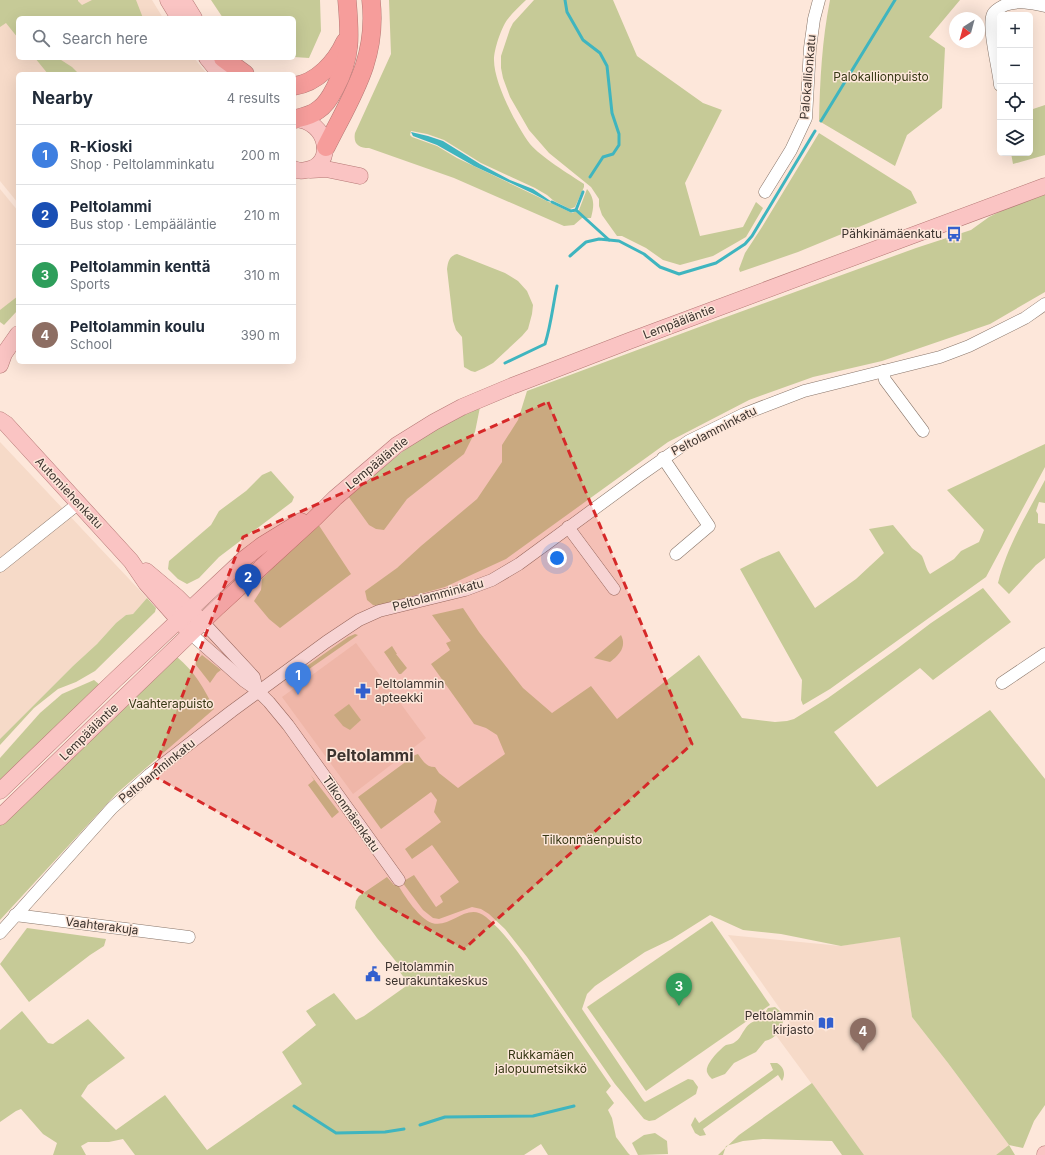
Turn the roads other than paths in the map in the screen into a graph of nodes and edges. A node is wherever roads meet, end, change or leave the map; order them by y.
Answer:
1 (168, 0) edge
2 (183, 0) edge
3 (347, 0) edge
4 (371, 0) edge
5 (819, 0) edge
6 (1045, 6) edge
7 (178, 16) edge
8 (193, 16) edge
9 (350, 32) junction
10 (209, 60) edge
11 (223, 60) edge
12 (225, 60) edge
13 (218, 72) edge
14 (232, 72) edge
15 (242, 72) edge
16 (1000, 84) edge
17 (296, 85) edge
18 (296, 119) edge
19 (296, 119) edge
20 (326, 148) junction
21 (299, 171) edge
22 (1045, 186) edge
23 (765, 192) dead end
24 (1045, 304) edge
25 (16, 335) edge
26 (16, 337) edge
27 (0, 341) edge
28 (0, 364) edge
29 (883, 371) junction
30 (2, 418) edge
31 (923, 431) dead end
32 (663, 458) junction
33 (335, 498) junction
34 (79, 503) junction
35 (568, 528) junction
36 (676, 554) dead end
37 (0, 566) edge
38 (614, 589) dead end
39 (185, 615) junction
40 (203, 622) junction
41 (191, 634) junction
42 (1045, 654) edge
43 (1002, 683) dead end
44 (257, 691) junction
45 (0, 791) edge
46 (0, 817) edge
47 (399, 880) dead end
48 (15, 914) junction
49 (0, 933) edge
50 (189, 938) dead end

1 - 7 main road
2 - 8 main road
3 - 9 highway
4 - 20 highway
5 - 23 street, Palokallionkatu
6 - 16 street
9 - 17 highway
9 - 18 highway
10 - 13 main road
11 - 14 main road
12 - 15 highway
19 - 20 main road
20 - 21 main road
20 - 21 main road
22 - 33 main road, Lempääläntie
24 - 29 street, Peltolamminkatu
25 - 27 main road
26 - 28 main road
29 - 31 street
29 - 32 street, Peltolamminkatu
30 - 34 main road, Automiehenkatu
32 - 35 street, Peltolamminkatu
32 - 36 street
33 - 39 main road, Lempääläntie
33 - 40 main road, Lempääläntie
34 - 37 street
34 - 39 main road, Automiehenkatu
35 - 38 street
35 - 44 street, Peltolamminkatu
39 - 40 main road, Automiehenkatu
39 - 41 main road, Tilkonmäenkatu
39 - 45 main road, Lempääläntie
40 - 41 main road, Lempääläntie
40 - 44 street, Tilkonmäenkatu
41 - 44 street, Tilkonmäenkatu
41 - 46 main road, Lempääläntie
42 - 43 street
44 - 47 street, Tilkonmäenkatu
44 - 48 street, Peltolamminkatu
48 - 49 street, Peltolamminkatu
48 - 50 street, Vaahterakuja

